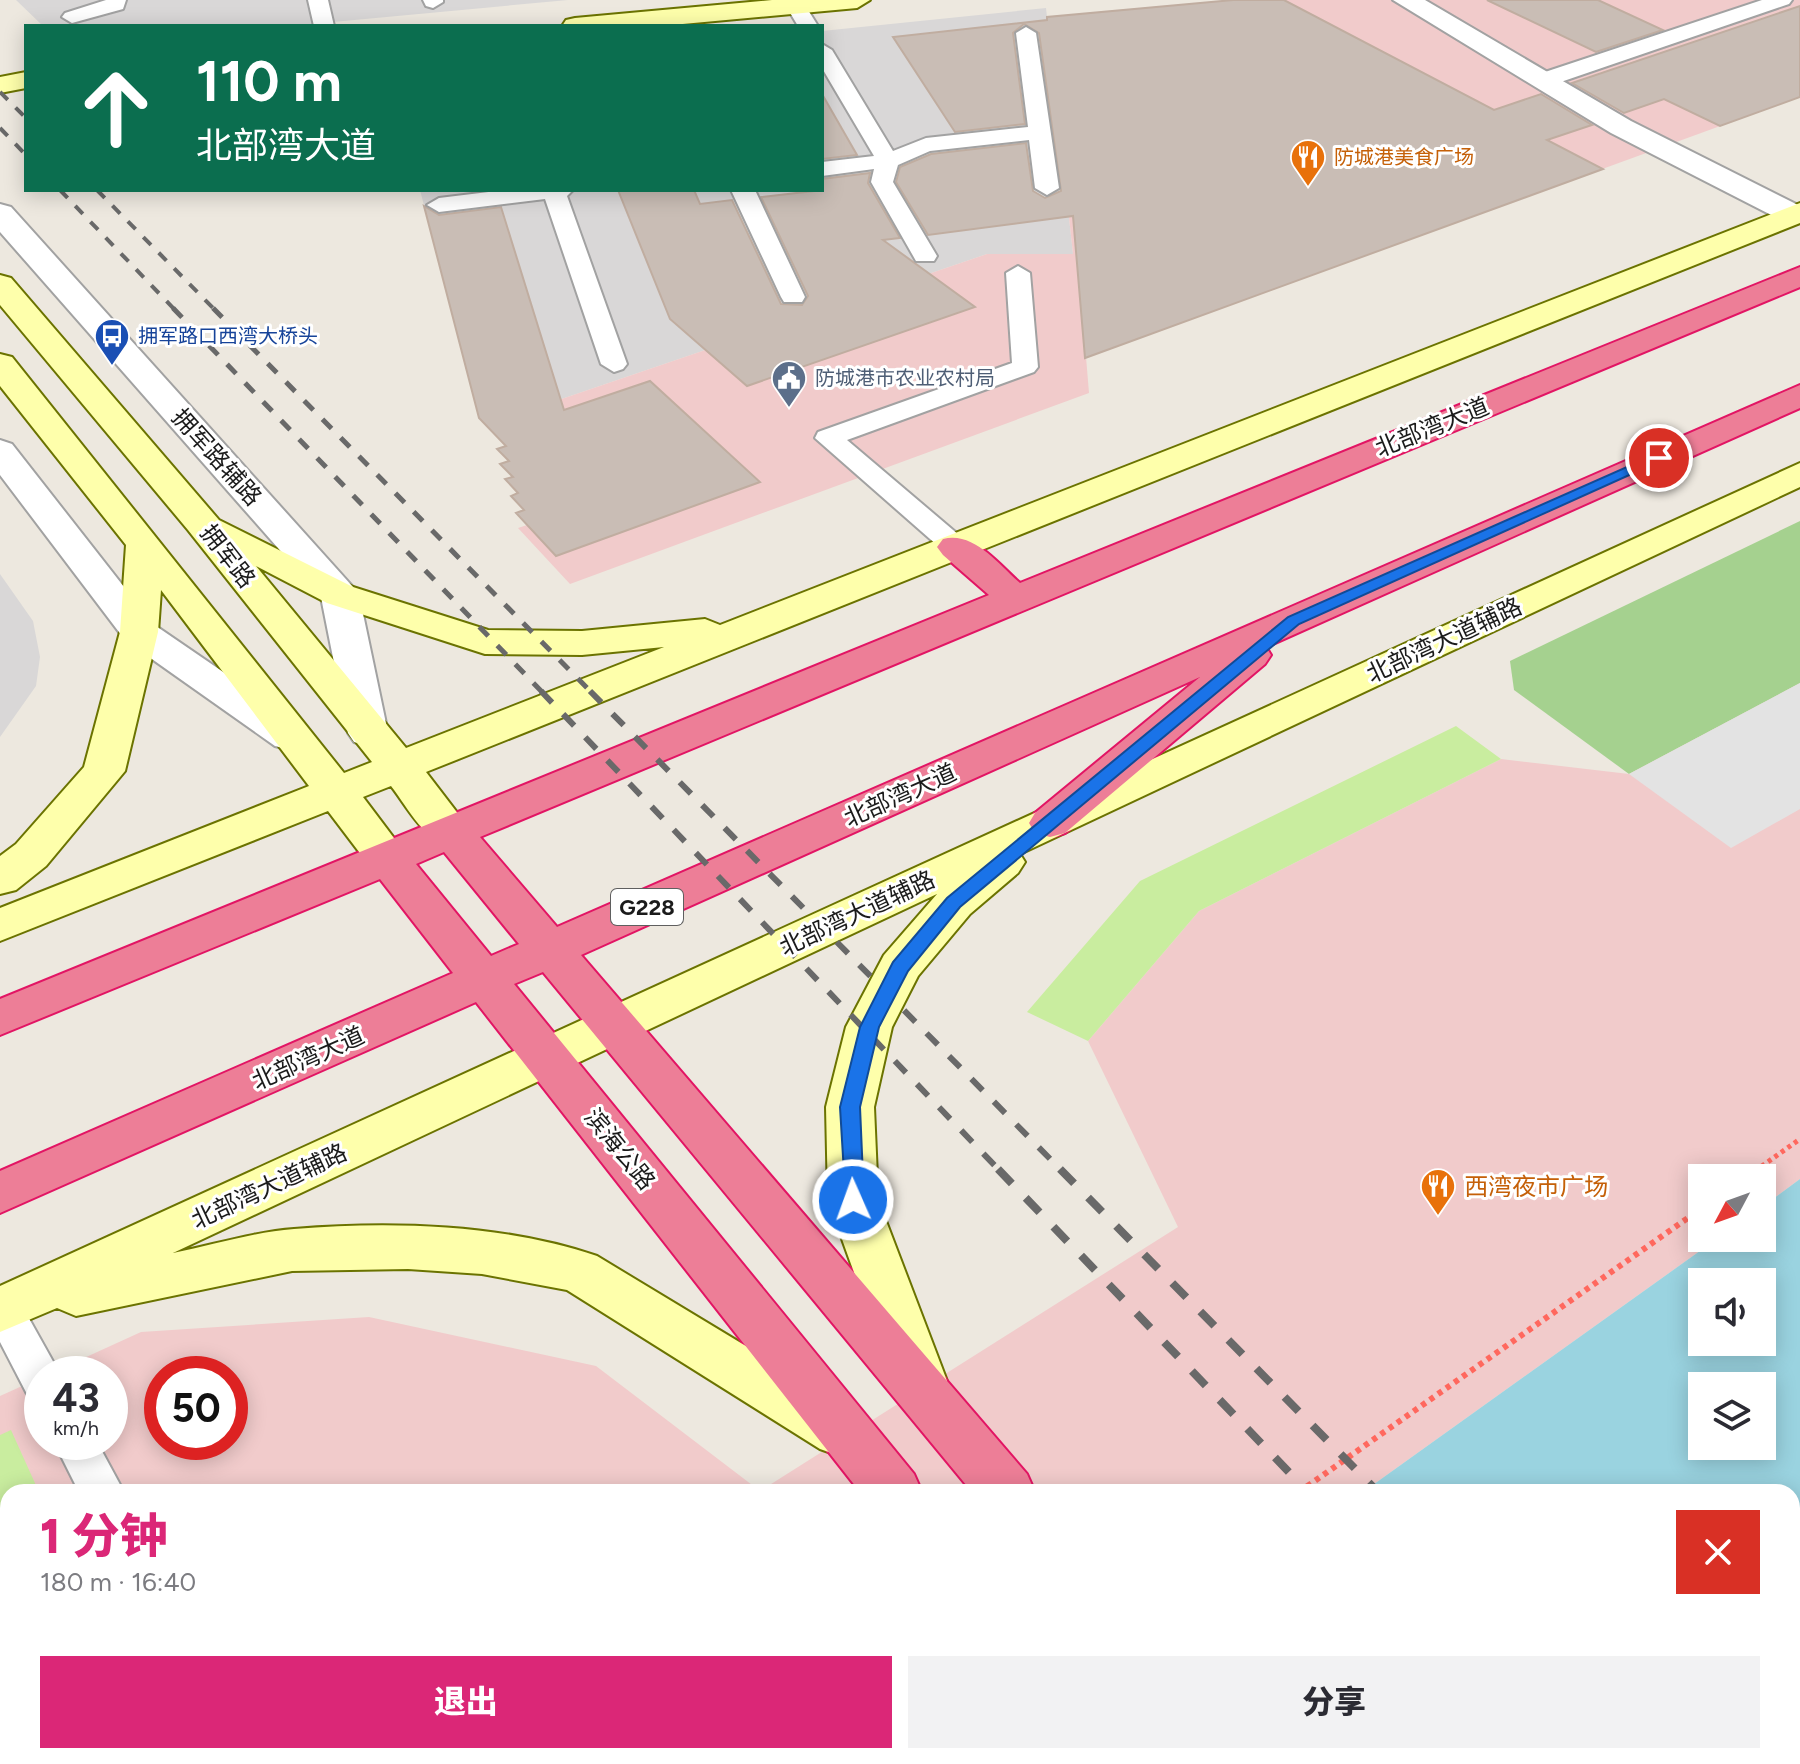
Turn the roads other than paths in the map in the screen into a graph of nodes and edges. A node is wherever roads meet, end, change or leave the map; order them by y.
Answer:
1 (54, 0) edge
2 (116, 0) edge
3 (318, 0) edge
4 (857, 0) edge
5 (1406, 0) edge
6 (1771, 1) edge
7 (802, 16) edge
8 (77, 21) edge
9 (324, 24) edge
10 (620, 24) edge
11 (1026, 33) dead end
12 (824, 53) edge
13 (24, 80) edge
14 (1541, 81) junction
15 (0, 85) edge
16 (1040, 132) junction
17 (888, 161) junction
18 (824, 169) edge
19 (1047, 188) dead end
20 (548, 192) edge
21 (556, 192) edge
22 (744, 192) edge
23 (439, 205) dead end
24 (0, 213) edge
25 (1797, 214) edge
26 (925, 256) dead end
27 (1018, 273) dead end
28 (1800, 276) edge
29 (0, 285) edge
30 (793, 297) dead end
31 (614, 364) dead end
32 (0, 365) edge
33 (1800, 395) edge
34 (0, 451) edge
35 (1800, 474) edge
36 (201, 522) junction
37 (145, 544) junction
38 (956, 547) junction
39 (340, 595) junction
40 (1016, 599) junction
41 (1293, 620) junction
42 (755, 626) junction
43 (139, 632) junction
44 (368, 733) junction
45 (290, 737) junction
46 (397, 768) junction
47 (334, 793) junction
48 (1050, 823) junction
49 (451, 832) junction
50 (387, 858) junction
51 (0, 879) edge
52 (0, 925) edge
53 (551, 950) junction
54 (484, 980) junction
55 (0, 1018) edge
56 (614, 1026) junction
57 (547, 1058) junction
58 (0, 1193) edge
59 (2, 1310) edge
60 (28, 1356) edge
61 (925, 1395) junction
62 (853, 1440) junction
63 (85, 1460) edge
64 (98, 1484) edge
65 (888, 1484) edge
66 (1000, 1484) edge

1 - 8 lane
2 - 8 lane
3 - 9 lane
4 - 7 main road
5 - 14 street
6 - 14 lane
7 - 10 main road
11 - 16 lane
12 - 17 lane
13 - 15 main road
14 - 25 street
16 - 17 lane
16 - 19 lane
17 - 18 lane
17 - 26 lane
20 - 23 lane
21 - 31 lane
22 - 30 lane
24 - 39 street, 拥军路辅路
25 - 38 main road
27 - 38 lane
28 - 40 highway, 北部湾大道
29 - 36 main road, 拥军路
32 - 37 main road
33 - 41 highway, 北部湾大道
34 - 43 street
35 - 48 main road, 北部湾大道辅路
36 - 39 main road
36 - 44 main road, 拥军路
37 - 43 main road
37 - 45 main road
38 - 40 highway
38 - 42 main road
39 - 42 main road
39 - 44 street
40 - 49 highway, 北部湾大道
41 - 48 highway
41 - 53 highway, 北部湾大道 / G228
42 - 46 main road
43 - 45 street
43 - 51 main road
44 - 46 main road, 拥军路
45 - 47 main road
46 - 47 main road
46 - 49 main road, 拥军路
47 - 50 main road
47 - 52 main road
48 - 56 main road, 北部湾大道辅路
48 - 61 main road
49 - 50 highway, 北部湾大道
49 - 53 highway
50 - 54 highway, 滨海公路
50 - 55 highway, 北部湾大道
53 - 54 highway, 北部湾大道 / G228
53 - 56 highway
54 - 57 highway, 滨海公路
54 - 58 highway, 北部湾大道 / G228
56 - 57 main road, 北部湾大道辅路
56 - 61 highway
57 - 59 main road, 北部湾大道辅路
57 - 62 highway, 滨海公路
59 - 60 lane
59 - 62 main road
61 - 66 highway
62 - 65 highway, 滨海公路
63 - 64 lane

